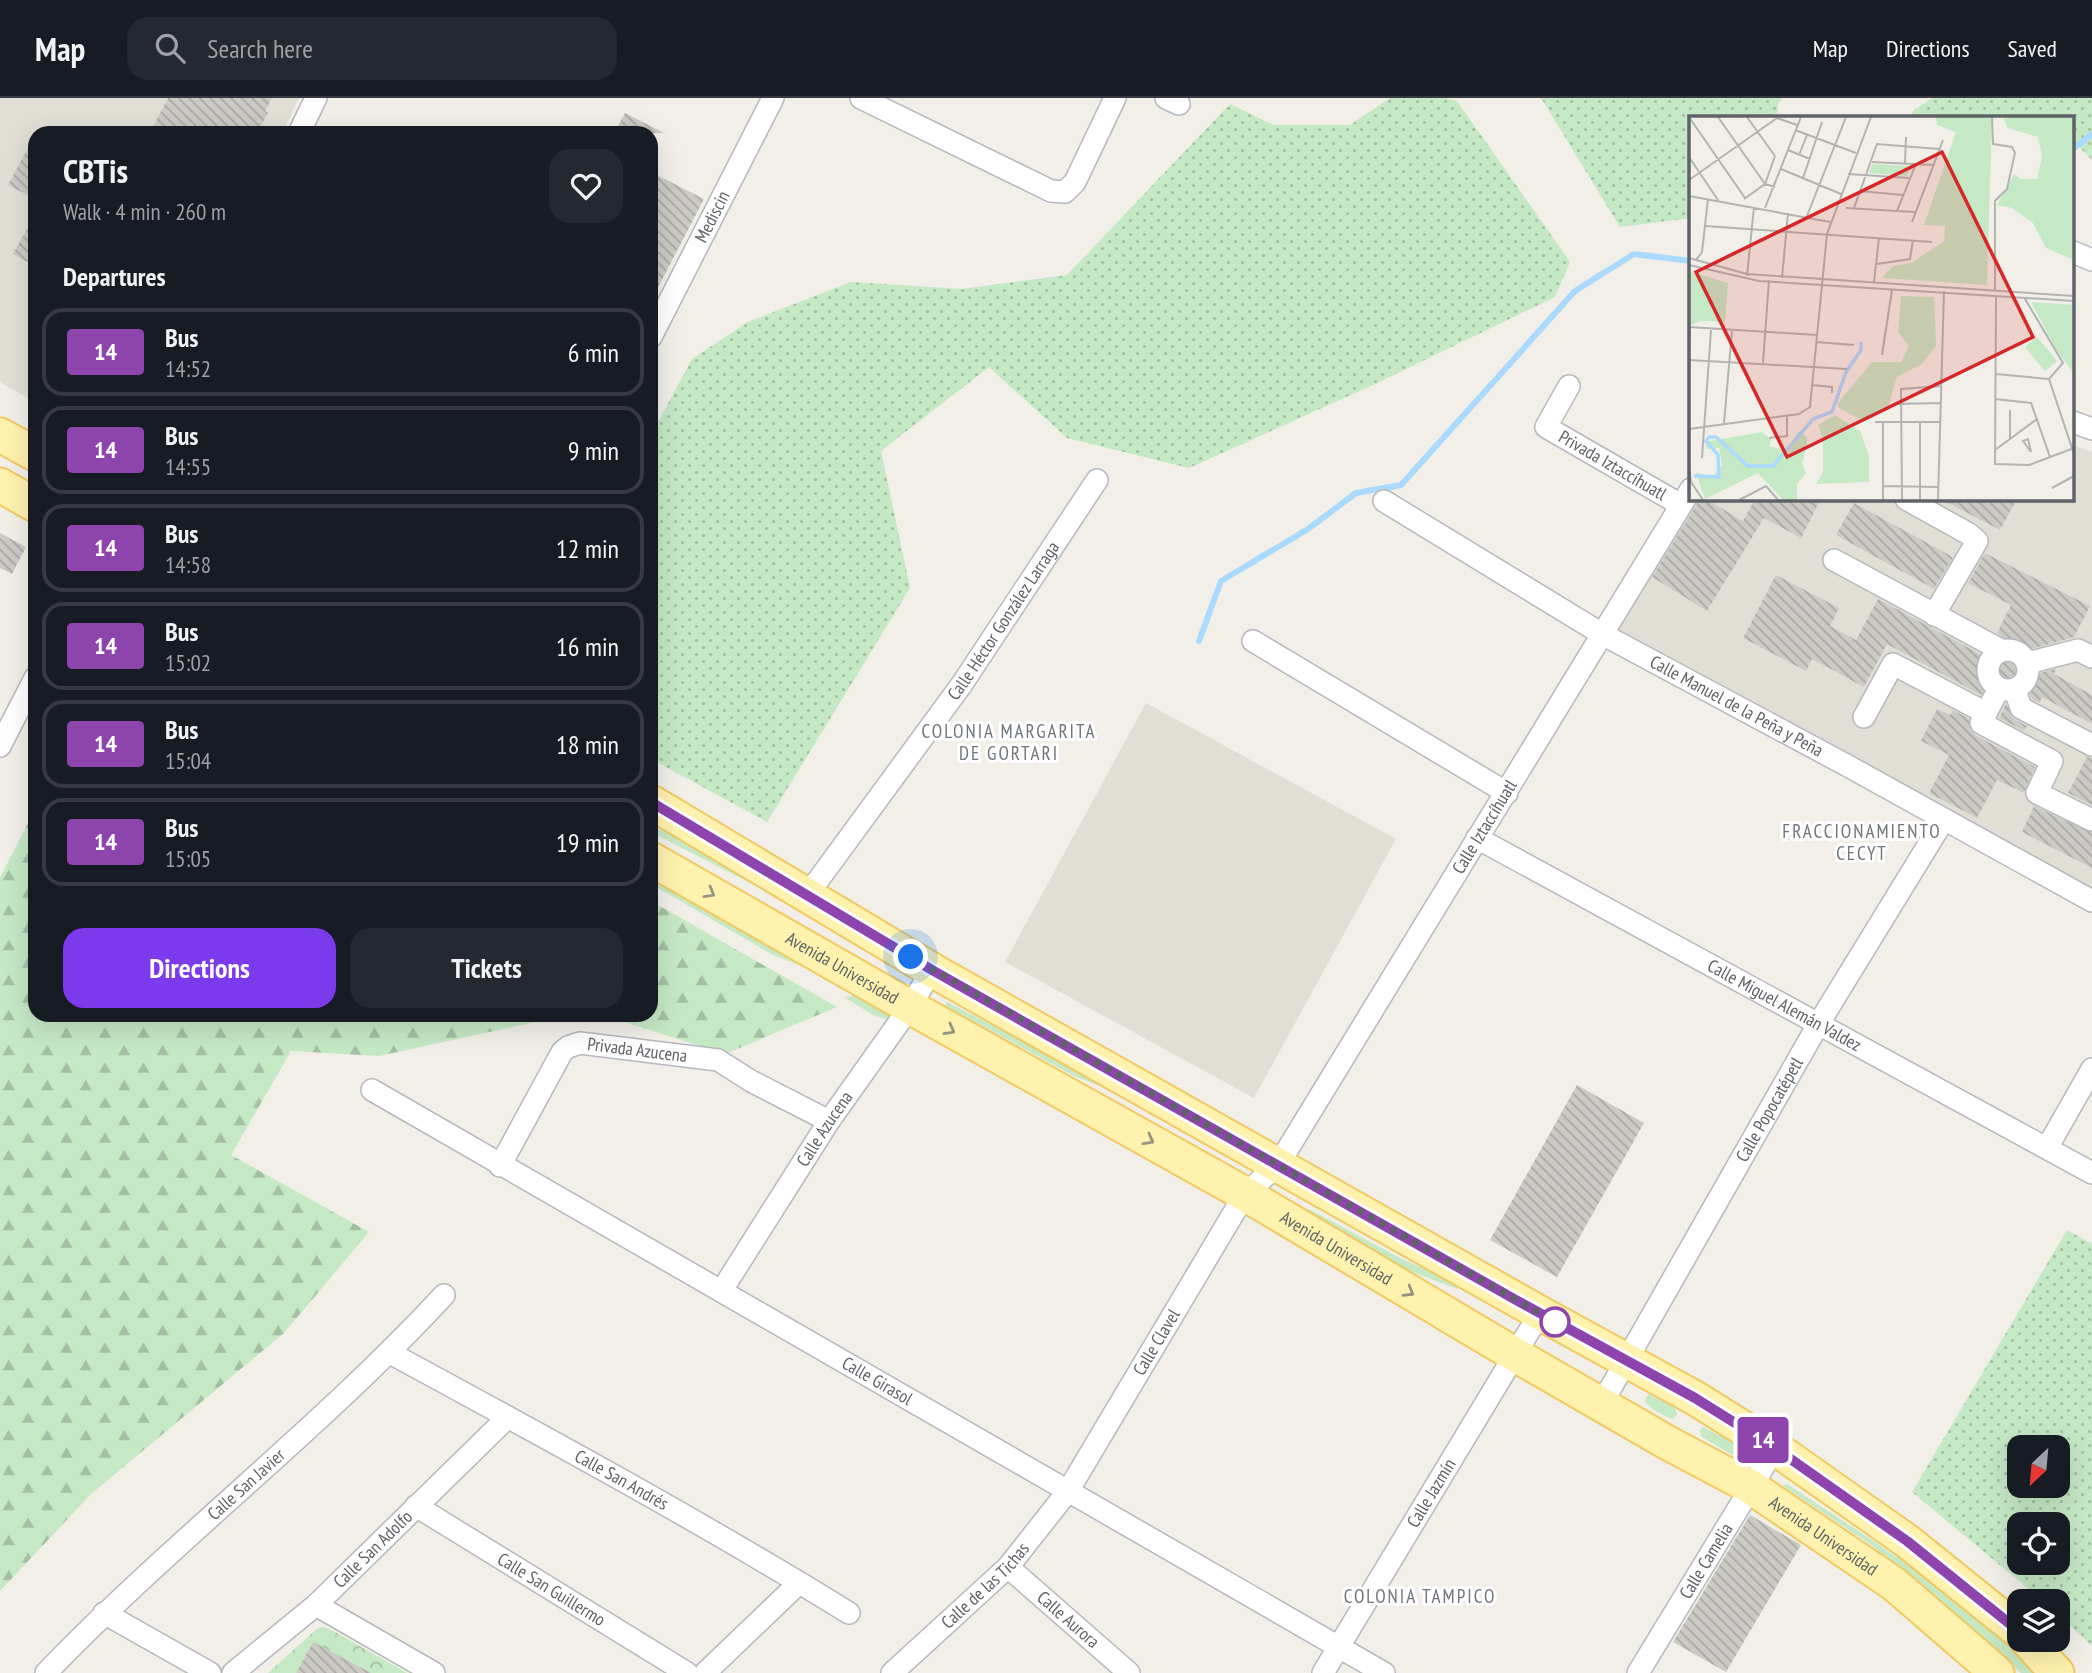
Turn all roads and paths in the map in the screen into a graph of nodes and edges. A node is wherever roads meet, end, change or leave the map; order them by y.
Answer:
1 (316, 98) edge
2 (773, 98) edge
3 (861, 98) edge
4 (1115, 98) edge
5 (302, 126) edge
6 (2074, 252) edge
7 (2092, 260) edge
8 (658, 323) edge
9 (1569, 386) dead end
10 (2074, 422) edge
11 (2092, 429) edge
12 (0, 435) edge
13 (28, 450) edge
14 (1097, 481) dead end
15 (0, 485) edge
16 (1686, 497) edge
17 (1908, 500) edge
18 (28, 501) edge
19 (1384, 501) dead end
20 (1834, 560) dead end
21 (1934, 615) junction
22 (1602, 634) junction
23 (1253, 641) dead end
24 (2001, 650) junction
25 (2092, 657) edge
26 (2028, 663) junction
27 (2007, 689) junction
28 (28, 692) edge
29 (1986, 713) junction
30 (1864, 718) dead end
31 (2092, 745) edge
32 (0, 746) edge
33 (1507, 793) junction
34 (658, 806) edge
35 (2092, 820) edge
36 (1943, 821) junction
37 (1478, 838) junction
38 (658, 863) edge
39 (808, 894) junction
40 (2092, 901) edge
41 (932, 970) junction
42 (910, 1007) junction
43 (1819, 1023) junction
44 (2092, 1069) edge
45 (372, 1090) dead end
46 (829, 1121) junction
47 (2047, 1148) junction
48 (1278, 1165) junction
49 (500, 1166) junction
50 (2092, 1173) edge
51 (1245, 1194) junction
52 (722, 1290) junction
53 (444, 1295) dead end
54 (1540, 1313) junction
55 (390, 1353) junction
56 (1514, 1354) junction
57 (1626, 1361) junction
58 (1601, 1405) junction
59 (508, 1417) junction
60 (1775, 1448) junction
61 (1751, 1487) junction
62 (1068, 1491) junction
63 (416, 1507) junction
64 (1008, 1567) junction
65 (799, 1583) junction
66 (316, 1605) junction
67 (104, 1613) junction
68 (849, 1613) dead end
69 (2007, 1622) edge
70 (1339, 1647) junction
71 (2038, 1652) edge
72 (46, 1673) edge
73 (210, 1673) edge
74 (233, 1673) edge
75 (434, 1673) edge
76 (687, 1673) edge
77 (705, 1673) edge
78 (892, 1673) edge
79 (1129, 1673) edge
80 (1324, 1673) edge
81 (1384, 1673) edge
82 (1638, 1673) edge
83 (1997, 1673) edge
84 (2057, 1673) edge

1 - 5 street
2 - 8 street, Mediscin
3 - 4 street
6 - 7 street
9 - 16 street, Privada Iztaccíhuatl
10 - 11 street
12 - 13 main road
14 - 39 street, Calle Héctor González Larraga
15 - 18 main road
16 - 22 street, Calle Iztaccíhuatl
17 - 21 street
19 - 22 street, Calle Manuel de la Peña y Peña
20 - 21 street
21 - 24 street
22 - 33 street, Calle Iztaccíhuatl
22 - 36 street, Calle Manuel de la Peña y Peña
23 - 33 street
24 - 26 street
24 - 27 street
25 - 26 street
26 - 27 street
27 - 29 street
27 - 31 street
28 - 32 street
29 - 30 street
29 - 35 street
33 - 37 street, Calle Iztaccíhuatl
34 - 39 main road
36 - 40 street, Calle Manuel de la Peña y Peña
36 - 43 street, Calle Popocatépetl
37 - 43 street, Calle Miguel Alemán Valdez
37 - 48 street, Calle Iztaccíhuatl
38 -> 42 main road, Avenida Universidad
39 - 41 main road
41 - 42 street, Calle Azucena
41 - 48 main road
42 - 46 street, Calle Azucena
42 -> 51 main road, Avenida Universidad
43 - 47 street, Calle Miguel Alemán Valdez
43 - 57 street, Calle Popocatépetl
44 - 47 street
45 - 49 street, Calle Girasol
46 - 49 street, Privada Azucena
46 - 52 street, Calle Azucena
47 - 50 street, Calle Miguel Alemán Valdez
48 - 51 street, Calle Iztaccíhuatl
48 - 54 main road
49 - 52 street, Calle Girasol
51 -> 56 main road, Avenida Universidad
51 - 62 street, Calle Clavel
52 - 62 street, Calle Girasol
53 - 55 street, Calle San Javier
54 - 56 street, Calle Jazmín
54 - 57 main road
55 - 59 street, Calle San Andrés
55 - 67 street, Calle San Javier
56 - 58 main road, Avenida Universidad
56 - 70 street, Calle Jazmín
57 - 58 street, Calle Popocatépetl
57 - 60 main road
58 - 61 main road, Avenida Universidad
59 - 63 street, Calle San Adolfo
59 - 65 street, Calle San Andrés
60 - 61 street, Calle Camelia
60 - 69 main road
61 - 82 street, Calle Camelia
61 - 83 main road, Avenida Universidad
62 - 64 street, Calle de las Tichas
62 - 70 street, Calle Girasol
63 - 66 street, Calle San Adolfo
63 - 76 street, Calle San Guillermo
64 - 78 street, Calle de las Tichas
64 - 79 street, Calle Aurora
65 - 68 street, Calle San Andrés
65 - 77 street
66 - 74 street, Calle San Adolfo
66 - 75 street
67 - 72 street, Calle San Javier
67 - 73 street
70 - 80 street, Calle Jazmín
70 - 81 street, Calle Girasol
71 - 84 main road

